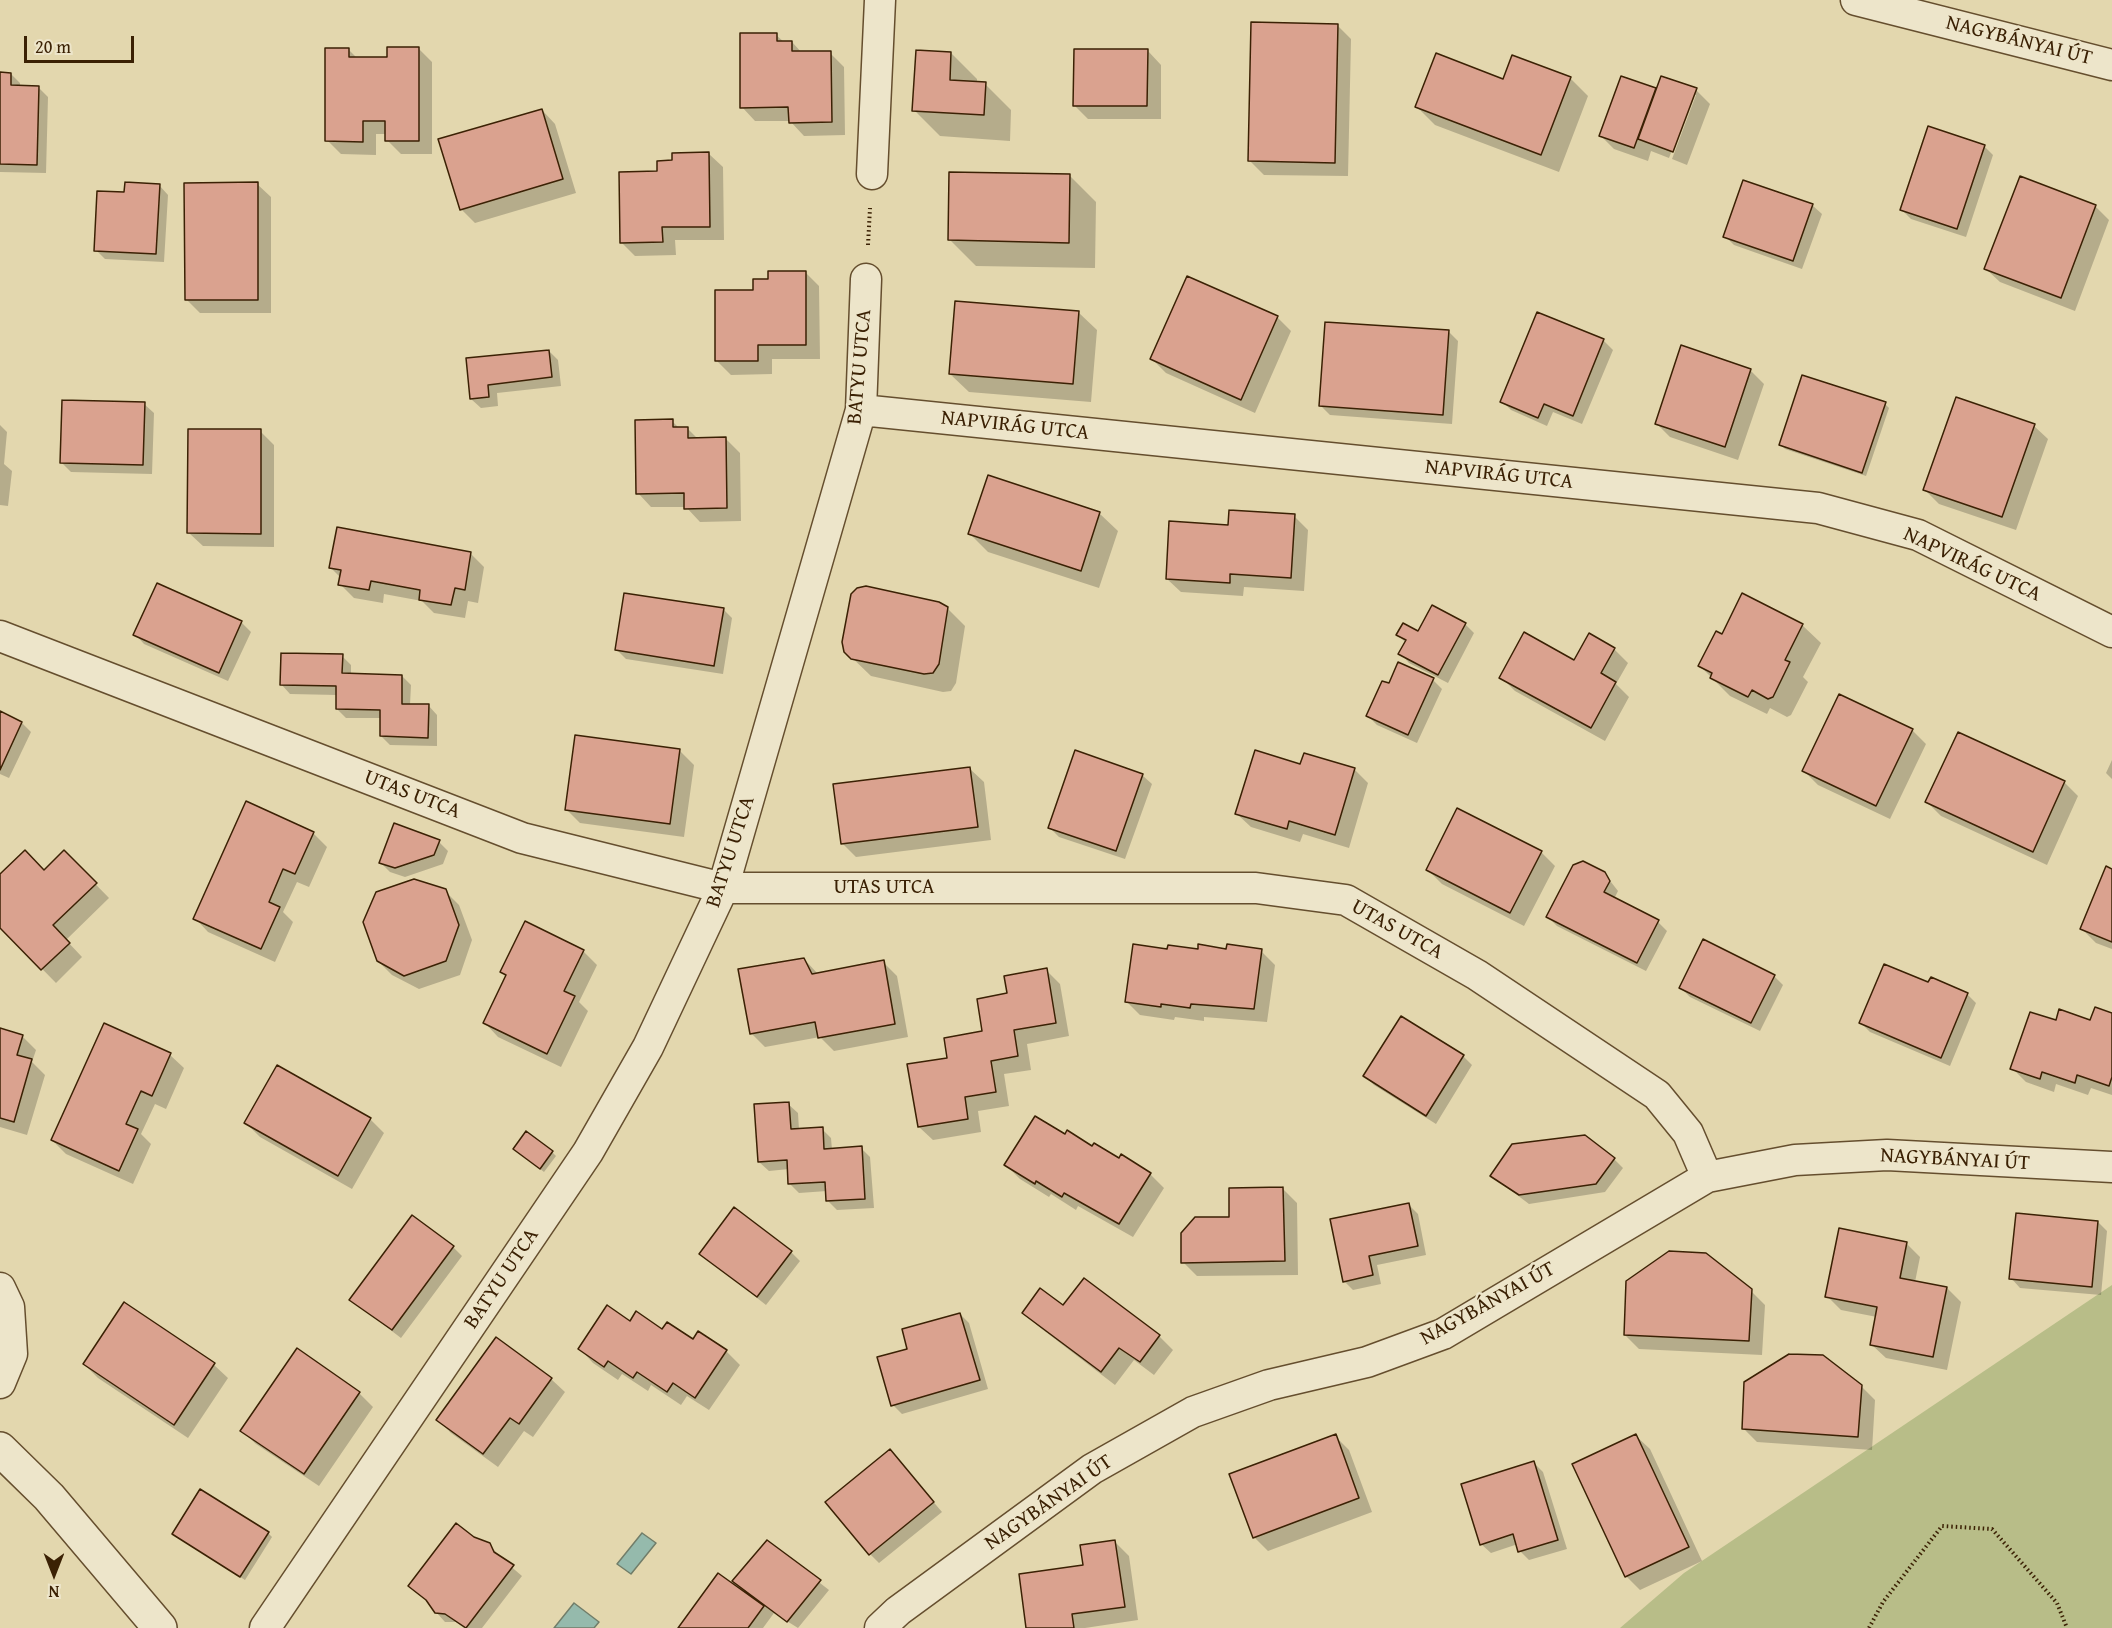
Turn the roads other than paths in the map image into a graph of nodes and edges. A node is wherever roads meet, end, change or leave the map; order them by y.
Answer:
1 (880, 0) edge
2 (1856, 0) edge
3 (2112, 64) edge
4 (872, 174) road end
5 (866, 279) road end
6 (861, 410) junction
7 (2112, 632) edge
8 (0, 636) edge
9 (723, 888) junction
10 (2112, 1167) edge
11 (1707, 1178) junction
12 (0, 1288) edge
13 (0, 1383) edge
14 (0, 1449) edge
15 (160, 1628) edge
16 (265, 1628) edge
17 (880, 1628) edge

1 - 4 street
2 - 3 street, NAGYBÁNYAI ÚT
5 - 6 street, BATYU UTCA
6 - 7 street, NAPVIRÁG UTCA
6 - 9 street, BATYU UTCA
8 - 9 street, UTAS UTCA
9 - 11 street, UTAS UTCA
9 - 16 street, BATYU UTCA
10 - 11 street, NAGYBÁNYAI ÚT
11 - 17 street, NAGYBÁNYAI ÚT
12 - 13 street
14 - 15 street

